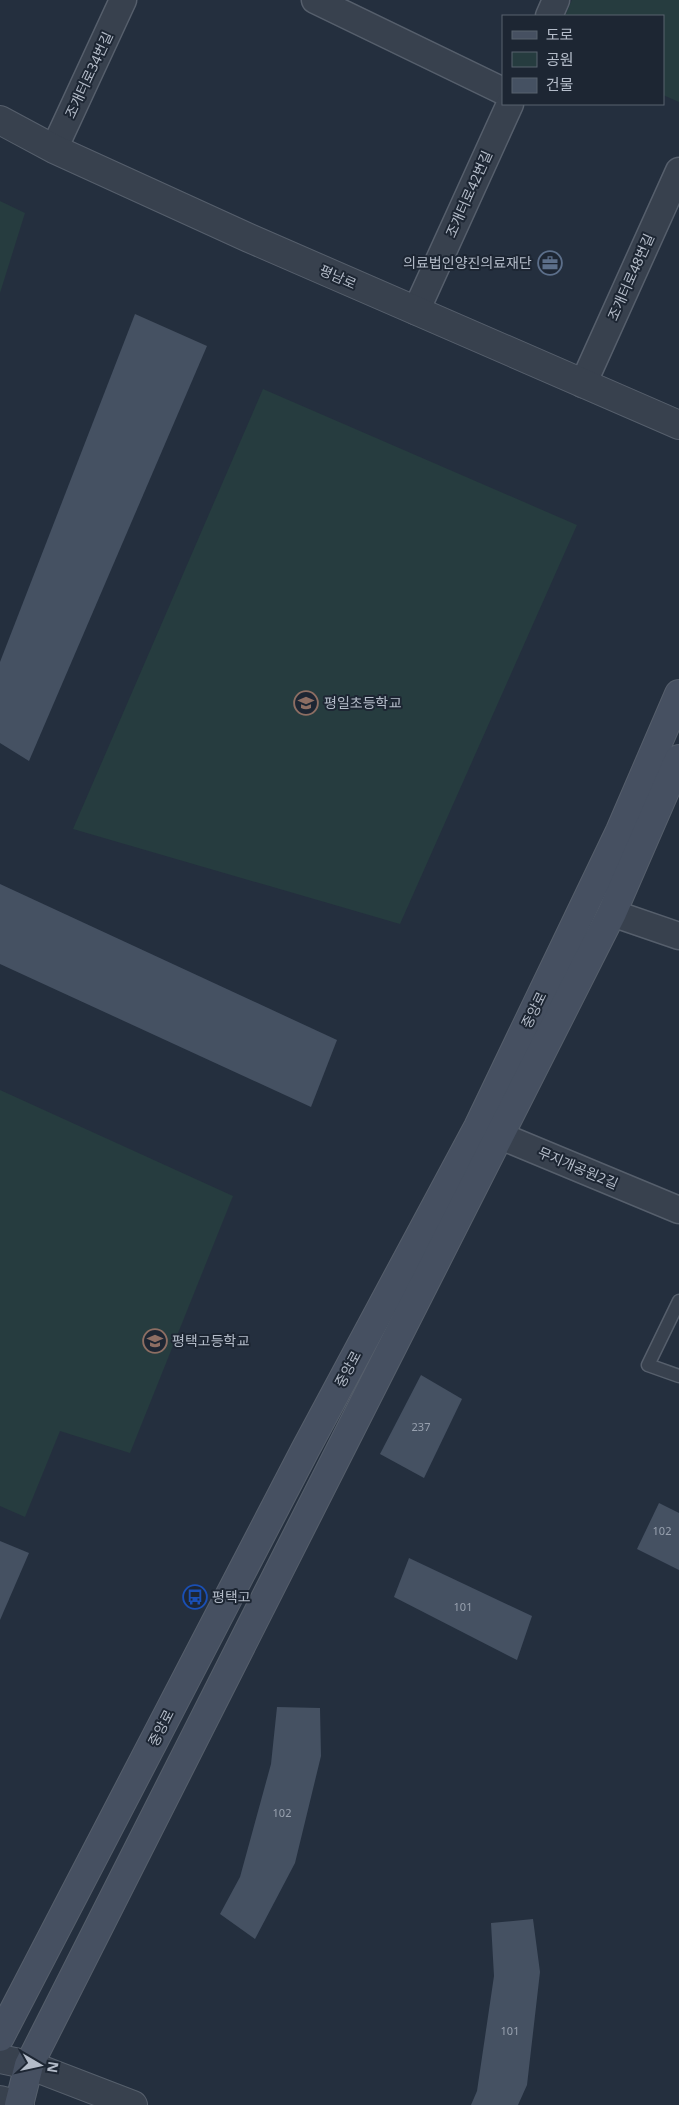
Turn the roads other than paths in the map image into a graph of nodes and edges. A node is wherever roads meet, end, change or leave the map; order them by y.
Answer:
1 (123, 0) edge
2 (556, 0) edge
3 (328, 3) edge
4 (548, 15) edge
5 (502, 90) edge
6 (510, 105) edge
7 (0, 120) edge
8 (54, 149) junction
9 (679, 171) edge
10 (416, 311) junction
11 (583, 384) junction
12 (679, 425) edge
13 (679, 694) edge
14 (679, 759) edge
15 (612, 913) junction
16 (679, 936) edge
17 (489, 1131) junction
18 (679, 1210) edge
19 (679, 1301) edge
20 (679, 1376) edge
21 (0, 2037) edge
22 (0, 2059) edge
23 (29, 2065) junction
24 (0, 2100) edge
25 (20, 2105) edge
26 (133, 2105) edge

1 - 8 street, 조개터로34번길
2 - 4 street
3 - 5 street
6 - 10 street, 조개터로42번길
7 - 8 street, 평남로
8 - 10 street, 평남로
9 - 11 street, 조개터로48번길
10 - 11 street, 평남로
11 - 12 street, 평남로
13 - 17 main road, 중앙로
14 - 15 main road, 중앙로
15 - 16 street
15 - 17 main road, 중앙로
17 - 18 street, 무지개공원2길
17 - 21 main road, 중앙로
17 - 23 main road, 중앙로
19 - 20 lane
22 - 23 street
23 - 25 main road, 중앙로
23 - 26 street
24 - 25 street

